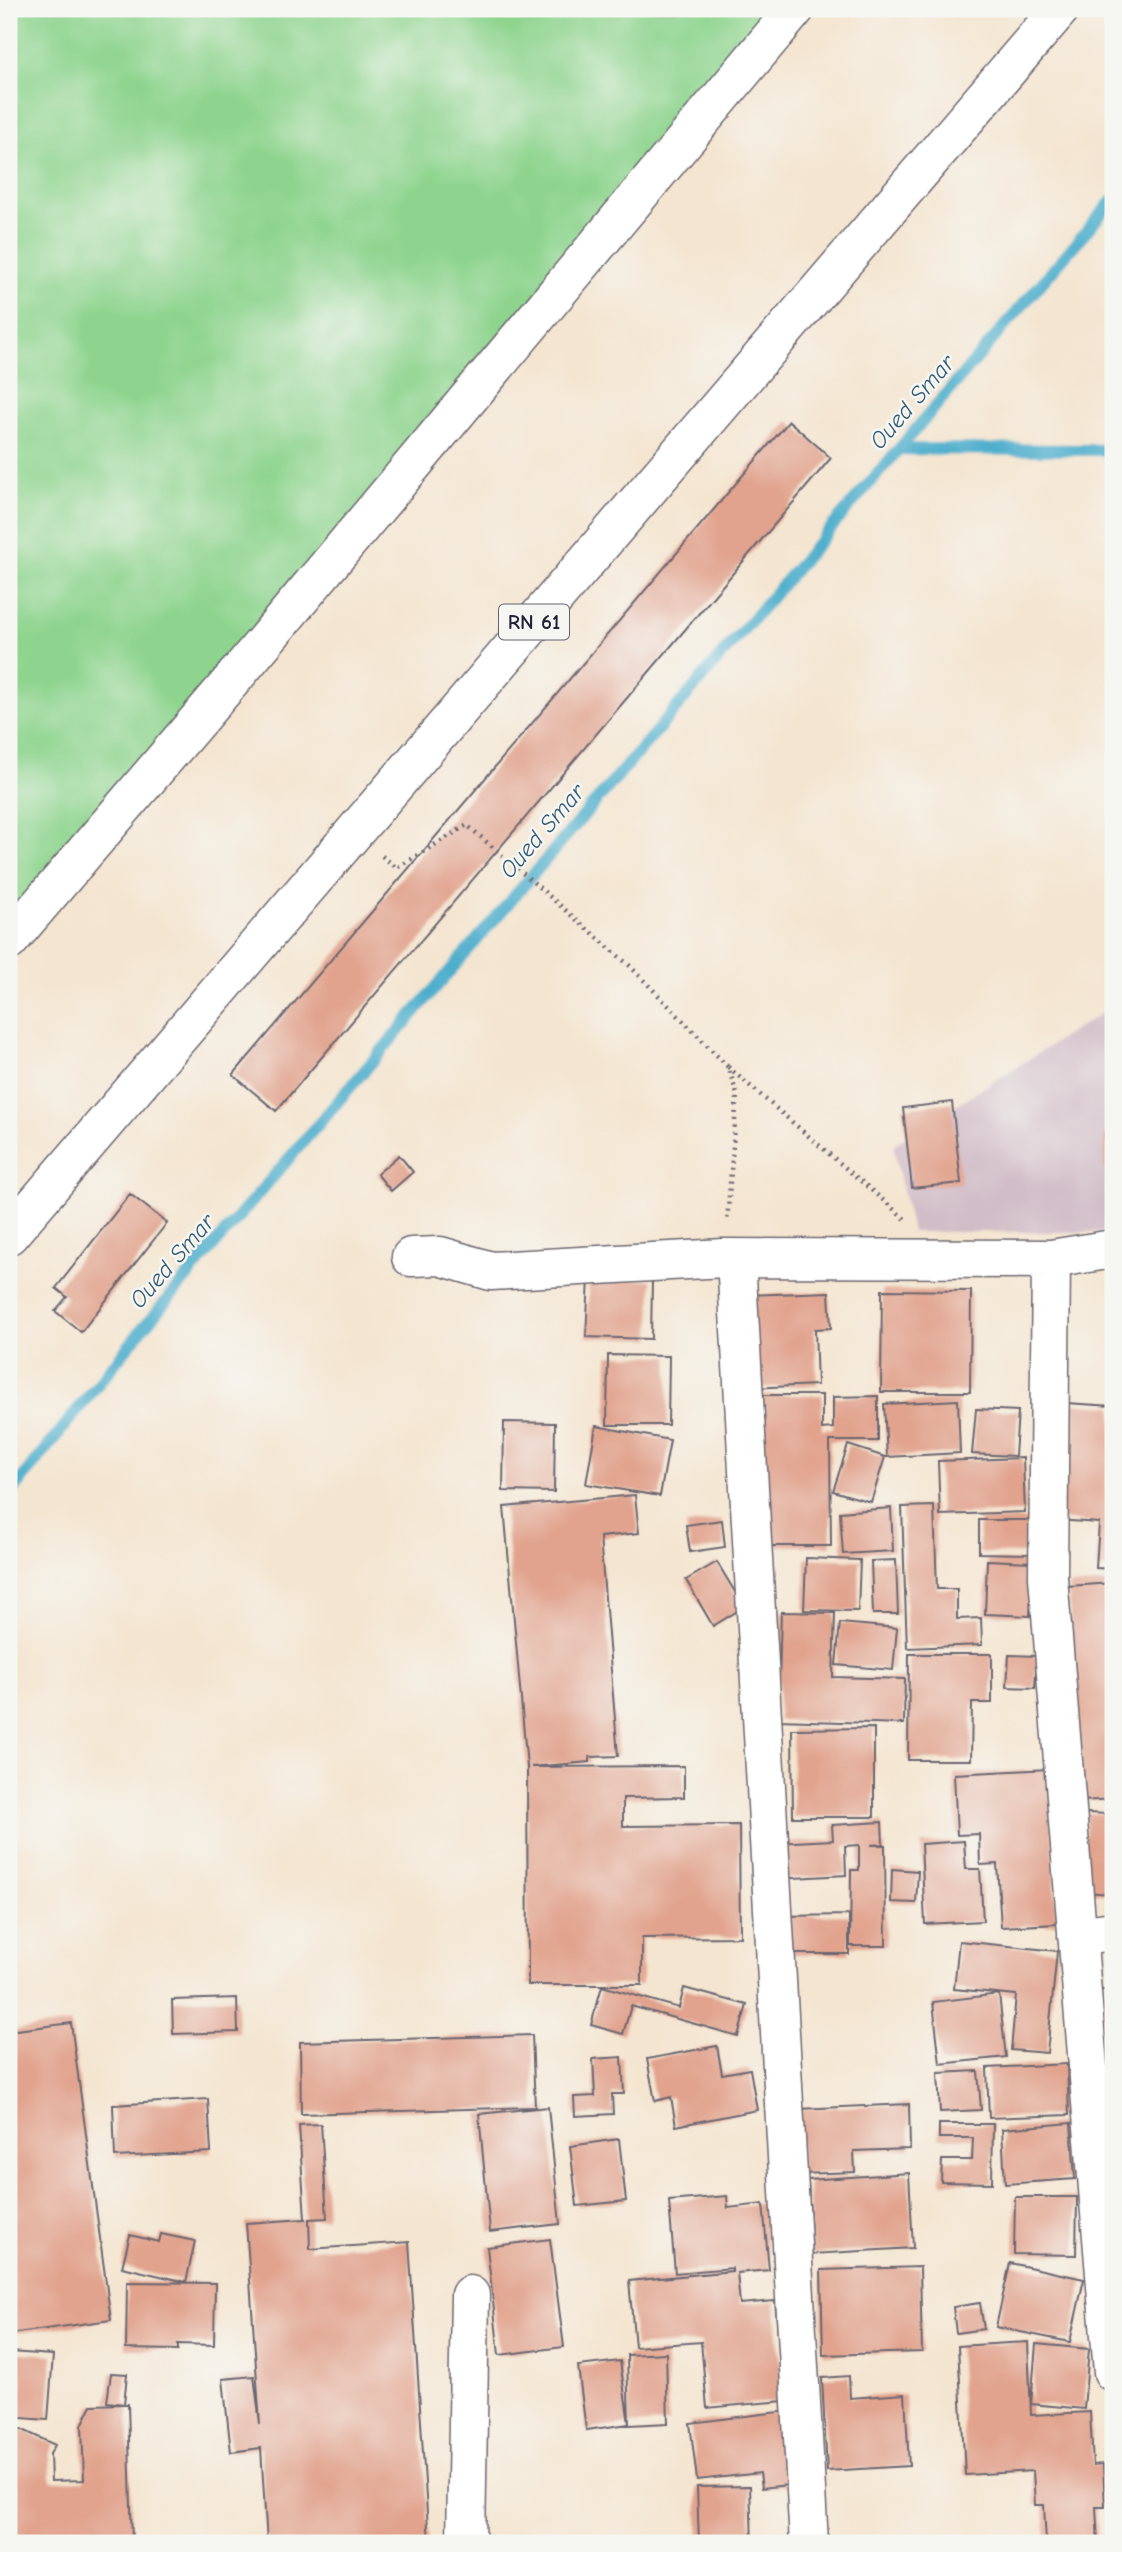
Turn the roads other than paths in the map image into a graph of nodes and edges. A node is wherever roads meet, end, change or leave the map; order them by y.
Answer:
1 (795, 9) edge
2 (1060, 9) edge
3 (9, 941) edge
4 (9, 1235) edge
5 (1113, 1249) edge
6 (411, 1257) dead end
7 (730, 1258) junction
8 (1051, 1259) junction
9 (1095, 1933) edge
10 (470, 2295) dead end
11 (1113, 2372) edge
12 (466, 2543) edge
13 (809, 2543) edge

1 - 3 street
2 - 4 street, RN 61
5 - 8 street
6 - 7 street
7 - 8 street
7 - 13 street
8 - 9 street
9 - 11 street
10 - 12 street

